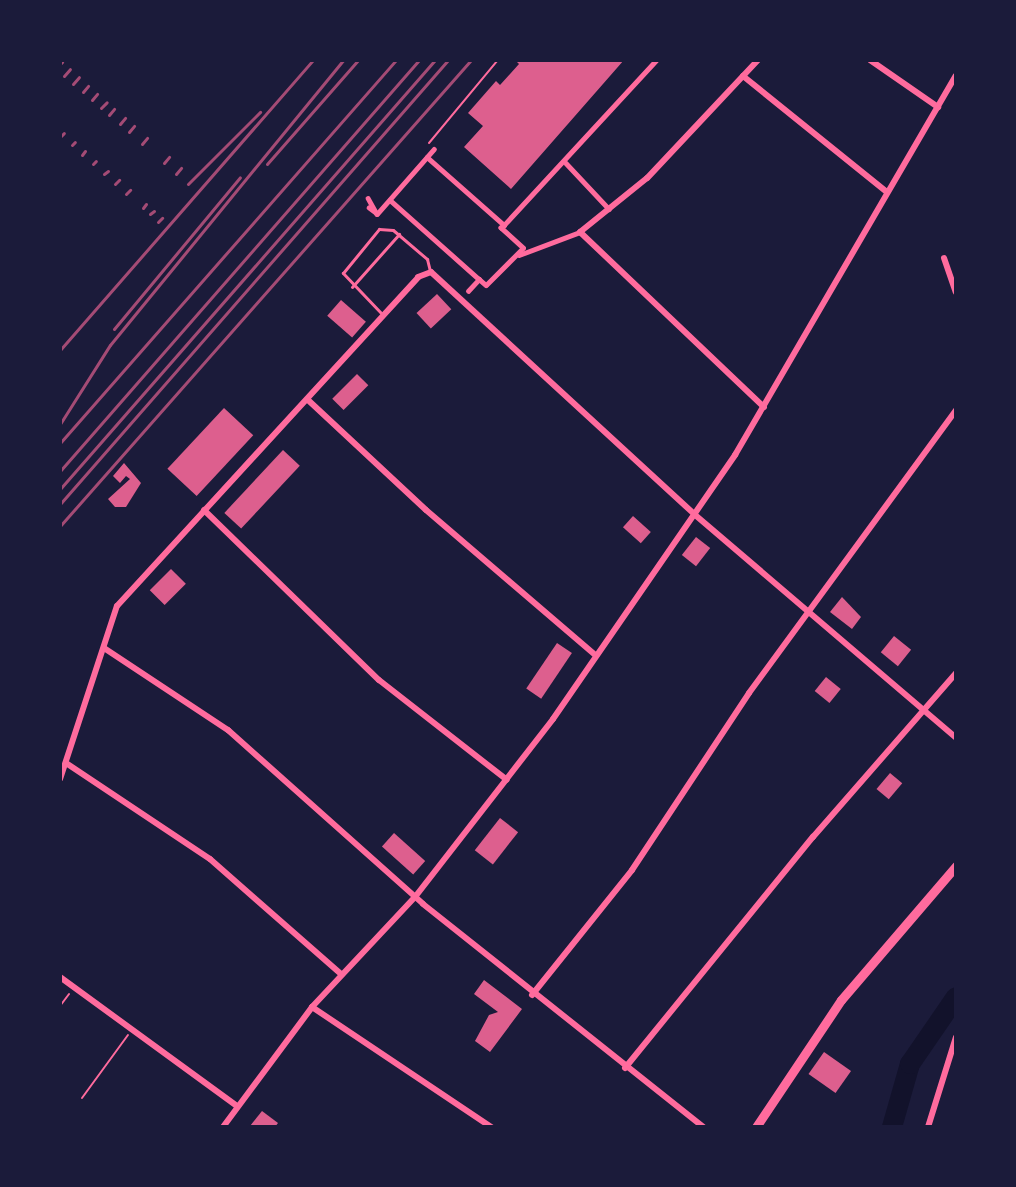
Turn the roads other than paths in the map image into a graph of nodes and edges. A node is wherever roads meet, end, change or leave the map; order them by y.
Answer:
1 (656, 60) edge
2 (758, 60) edge
3 (870, 60) edge
4 (743, 76) junction
5 (956, 76) edge
6 (938, 107) junction
7 (434, 149) dead end
8 (427, 156) junction
9 (566, 163) junction
10 (887, 192) junction
11 (368, 198) dead end
12 (390, 200) junction
13 (369, 208) dead end
14 (610, 211) junction
15 (377, 214) junction
16 (504, 225) junction
17 (580, 232) junction
18 (399, 234) junction
19 (516, 256) junction
20 (944, 258) dead end
21 (431, 272) junction
22 (479, 279) junction
23 (352, 287) junction
24 (468, 291) dead end
25 (956, 292) edge
26 (385, 316) junction
27 (308, 400) junction
28 (764, 407) junction
29 (956, 410) edge
30 (204, 510) junction
31 (694, 514) junction
32 (809, 614) junction
33 (104, 648) junction
34 (594, 654) junction
35 (956, 673) edge
36 (922, 710) junction
37 (956, 738) edge
38 (66, 763) junction
39 (60, 779) edge
40 (507, 780) junction
41 (956, 866) edge
42 (415, 897) junction
43 (341, 974) junction
44 (60, 977) edge
45 (532, 995) junction
46 (312, 1007) junction
47 (956, 1037) edge
48 (625, 1068) junction
49 (237, 1106) junction
50 (223, 1127) edge
51 (491, 1127) edge
52 (703, 1127) edge
53 (756, 1127) edge
54 (928, 1127) edge

1 - 9 street
2 - 4 street
3 - 6 street
4 - 10 street
4 - 14 street
5 - 6 street
6 - 10 street
7 - 8 street
8 - 12 street
8 - 16 street
9 - 14 street
9 - 16 street
10 - 28 street
11 - 15 street
12 - 15 street
12 - 22 street
13 - 15 street
14 - 17 street
16 - 19 street
17 - 19 street
17 - 28 street
18 - 21 lane
18 - 23 lane
18 - 23 lane
19 - 22 street
20 - 25 street
21 - 26 street
21 - 31 street
22 - 24 street
23 - 26 lane
26 - 27 street
27 - 30 street
27 - 34 street
28 - 31 street
29 - 32 street
30 - 33 street
30 - 40 street
31 - 32 street
31 - 34 street
32 - 36 street
32 - 45 street
33 - 38 street
33 - 42 street
34 - 40 street
35 - 36 street
36 - 37 street
36 - 48 street
38 - 39 street
38 - 43 street
40 - 42 street
41 - 53 main road
42 - 43 street
42 - 45 street
43 - 46 street
44 - 49 street
45 - 48 street
46 - 49 street
46 - 51 street
47 - 54 street
48 - 52 street
49 - 50 street

